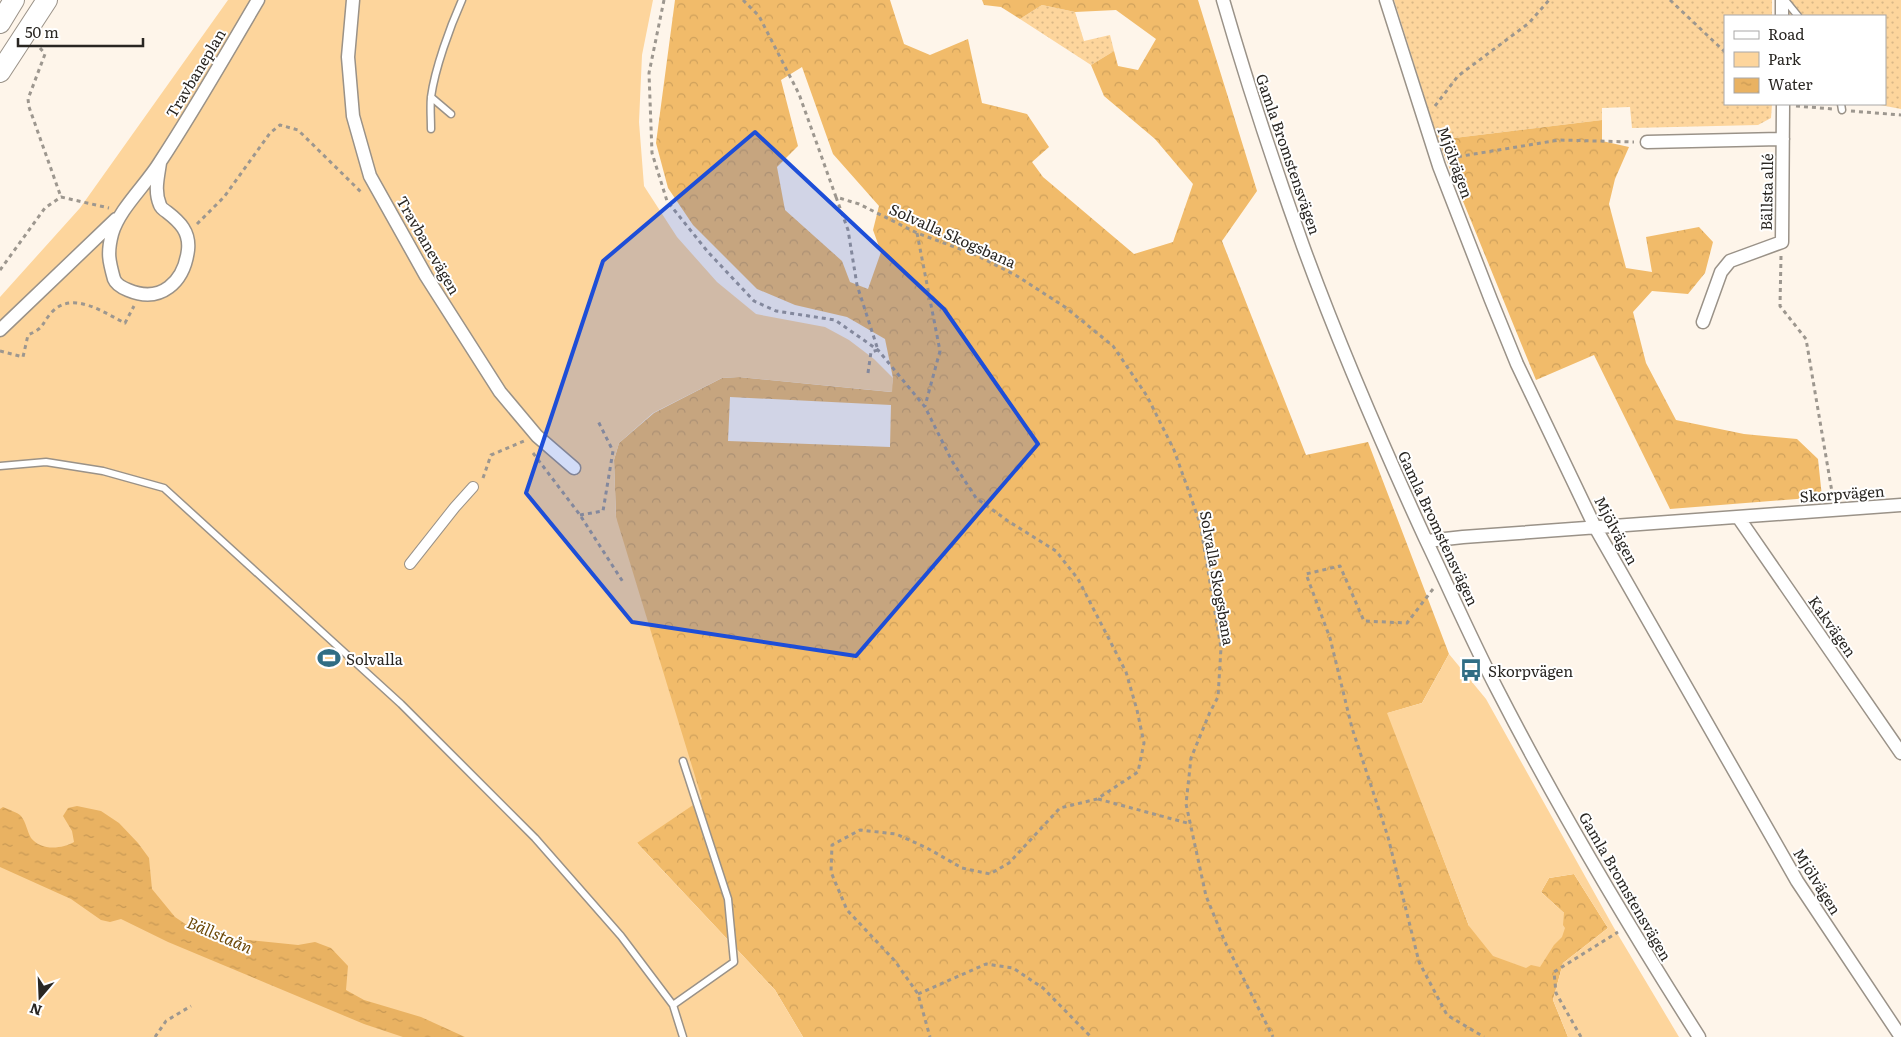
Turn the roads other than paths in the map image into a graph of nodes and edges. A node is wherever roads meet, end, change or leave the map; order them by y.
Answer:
1 (14, 0) edge
2 (47, 0) edge
3 (258, 0) edge
4 (353, 0) edge
5 (462, 0) edge
6 (1223, 0) edge
7 (1386, 0) edge
8 (1783, 0) edge
9 (1782, 15) edge
10 (1797, 15) edge
11 (0, 23) edge
12 (0, 72) edge
13 (432, 97) junction
14 (1783, 105) edge
15 (451, 114) dead end
16 (431, 129) dead end
17 (1783, 139) junction
18 (1647, 142) road end
19 (160, 164) junction
20 (124, 212) junction
21 (1703, 322) dead end
22 (0, 330) edge
23 (0, 466) edge
24 (574, 468) dead end
25 (473, 487) road end
26 (1901, 505) edge
27 (1738, 517) junction
28 (1595, 527) junction
29 (1427, 541) junction
30 (410, 564) dead end
31 (1901, 753) edge
32 (684, 761) dead end
33 (673, 1005) junction
34 (683, 1037) edge
35 (1699, 1037) edge
36 (1901, 1037) edge

1 - 11 main road
2 - 12 main road
3 - 19 street, Travbaneplan
4 - 24 street, Travbanevägen
5 - 13 lane
6 - 29 street, Gamla Bromstensvägen
7 - 28 street, Mjölvägen
8 - 9 street
8 - 10 lane
13 - 15 lane
13 - 16 lane
14 - 17 street, Bällsta allé
17 - 18 street, Bällsta allé
17 - 21 street, Bällsta allé
19 - 20 street, Travbaneplan
19 - 20 street, Travbaneplan
20 - 22 street
23 - 33 lane
25 - 30 street
26 - 27 street, Skorpvägen
27 - 28 street, Skorpvägen
27 - 31 street, Kakvägen
28 - 29 street, Skorpvägen
28 - 36 street, Mjölvägen
29 - 35 street, Gamla Bromstensvägen
32 - 33 lane
33 - 34 lane

